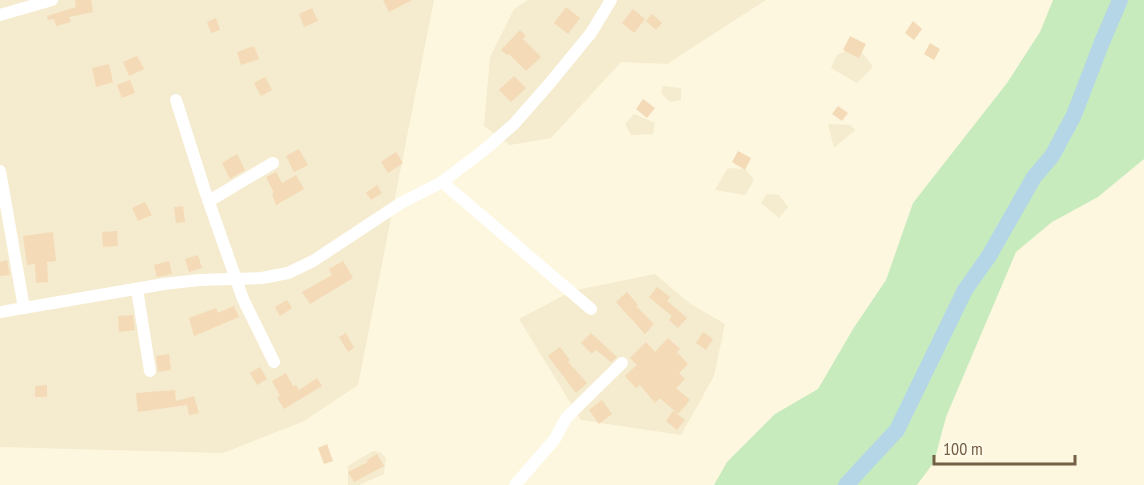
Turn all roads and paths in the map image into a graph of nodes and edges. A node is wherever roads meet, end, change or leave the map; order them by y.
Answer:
1 (52, 0) edge
2 (611, 0) edge
3 (0, 15) edge
4 (176, 100) dead end
5 (273, 163) dead end
6 (0, 171) edge
7 (442, 182) junction
8 (209, 201) junction
9 (236, 279) junction
10 (137, 289) junction
11 (24, 308) junction
12 (591, 309) dead end
13 (0, 312) edge
14 (274, 362) dead end
15 (622, 363) dead end
16 (150, 371) dead end
17 (515, 485) edge

1 - 3 street
2 - 7 street
4 - 8 street
5 - 8 street
6 - 11 street
7 - 9 street
7 - 12 street
8 - 9 street
9 - 10 street
9 - 14 street
10 - 11 street
10 - 16 street
11 - 13 street
15 - 17 street

